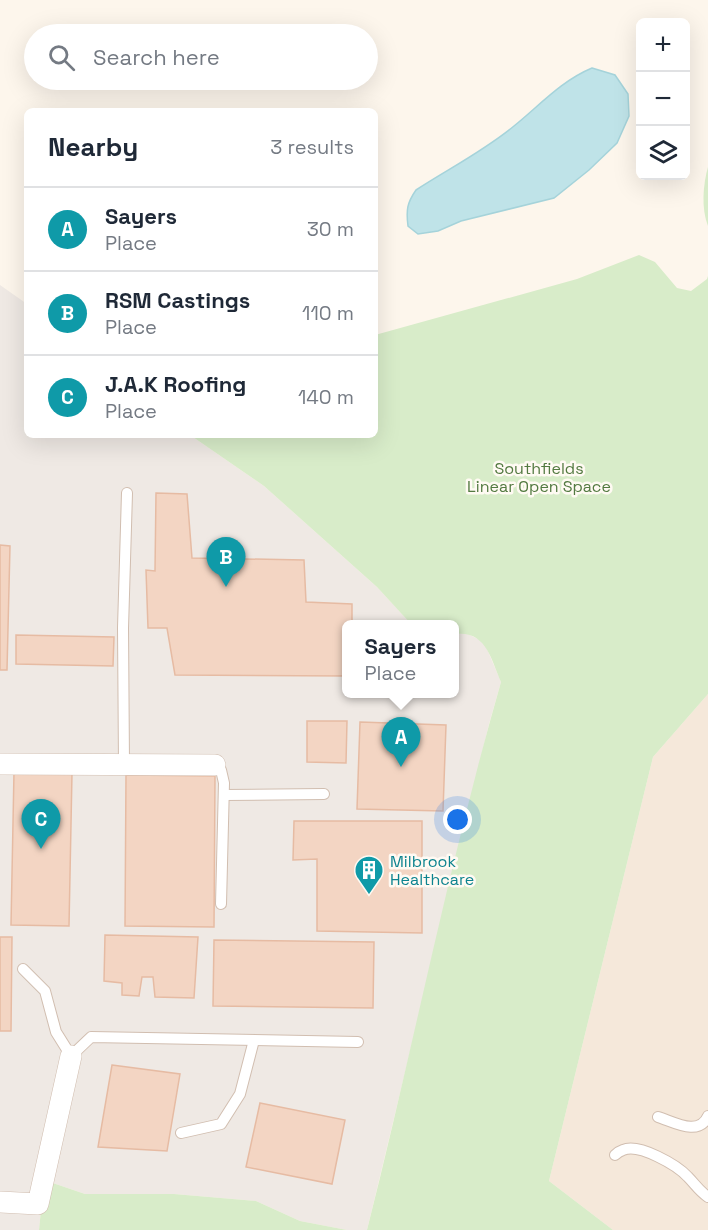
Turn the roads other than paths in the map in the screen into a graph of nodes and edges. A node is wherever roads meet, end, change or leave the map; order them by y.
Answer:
1 (127, 493) dead end
2 (0, 764) edge
3 (124, 764) junction
4 (215, 765) joint
5 (324, 794) dead end
6 (224, 795) junction
7 (221, 904) dead end
8 (23, 969) dead end
9 (254, 1040) junction
10 (358, 1042) dead end
11 (71, 1056) junction
12 (708, 1116) edge
13 (658, 1117) dead end
14 (182, 1133) dead end
15 (615, 1155) dead end
16 (708, 1197) edge
17 (0, 1202) edge

1 - 3 lane
2 - 3 street
3 - 4 street
4 - 6 lane
5 - 6 lane
6 - 7 lane
8 - 11 lane
9 - 10 lane
9 - 11 lane
9 - 14 lane
11 - 17 street
12 - 13 lane
15 - 16 lane

